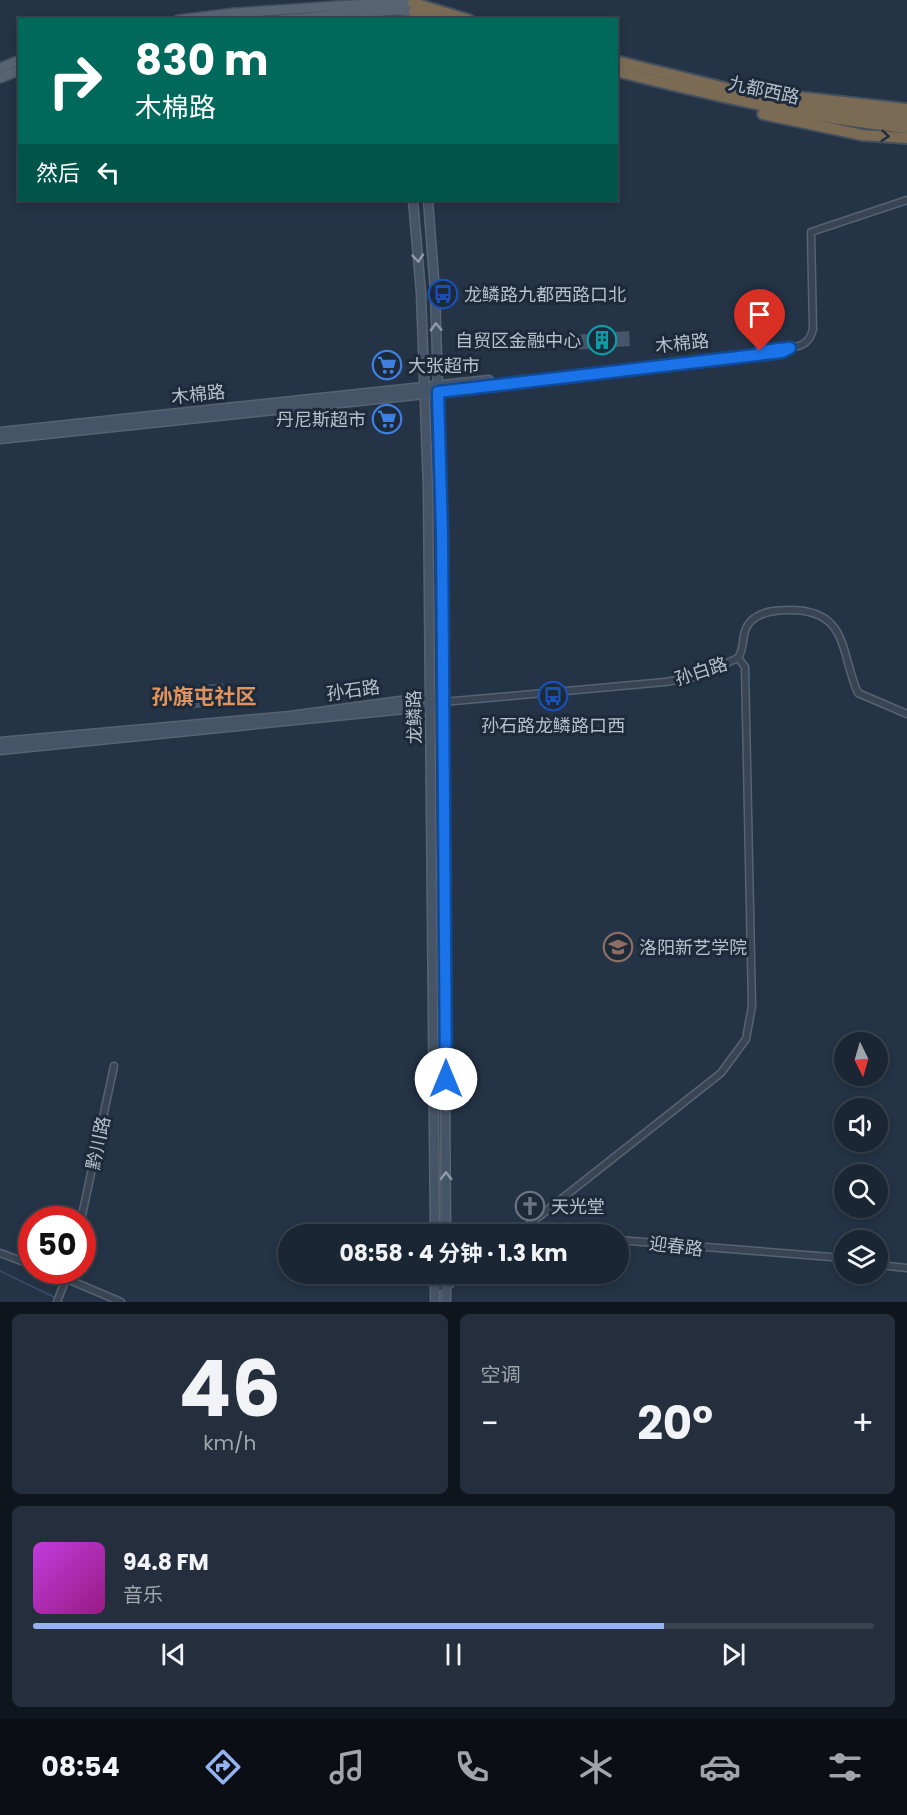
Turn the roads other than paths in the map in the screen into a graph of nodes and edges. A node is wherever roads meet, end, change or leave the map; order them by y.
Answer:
1 (416, 7) edge
2 (397, 8) edge
3 (194, 18) edge
4 (299, 18) edge
5 (436, 18) edge
6 (461, 18) edge
7 (18, 61) edge
8 (618, 62) edge
9 (0, 68) edge
10 (18, 71) edge
11 (618, 72) edge
12 (0, 78) edge
13 (907, 109) edge
14 (907, 119) edge
15 (865, 120) junction
16 (907, 128) edge
17 (907, 138) edge
18 (907, 200) edge
19 (413, 201) edge
20 (428, 201) edge
21 (790, 348) joint
22 (438, 388) junction
23 (425, 390) junction
24 (0, 432) edge
25 (0, 438) edge
26 (738, 658) junction
27 (430, 697) junction
28 (443, 702) junction
29 (430, 707) junction
30 (907, 714) edge
31 (0, 742) edge
32 (0, 750) edge
33 (114, 1066) dead end
34 (84, 1206) edge
35 (435, 1224) edge
36 (446, 1224) edge
37 (531, 1224) edge
38 (629, 1241) edge
39 (0, 1253) edge
40 (834, 1259) edge
41 (18, 1260) edge
42 (888, 1264) edge
43 (907, 1266) edge
44 (63, 1284) edge
45 (79, 1284) edge
46 (450, 1284) edge
47 (435, 1287) joint
48 (446, 1287) junction
49 (57, 1302) edge
50 (121, 1302) edge
51 (435, 1302) edge
52 (446, 1302) edge

1 - 2 main road
1 - 5 highway
1 - 6 highway
2 - 3 main road
2 - 4 main road
7 - 9 main road
8 - 15 highway
10 - 12 main road
11 - 15 highway, 九都西路
13 - 15 highway
14 - 15 highway
15 - 16 highway, 九都西路
15 -> 17 highway
18 - 21 street
19 -> 23 main road, 龙鳞路
22 -> 20 main road, 龙鳞路
21 - 22 main road, 木棉路
22 - 23 main road, 木棉路
22 - 28 main road, 龙鳞路
23 - 24 main road, 木棉路
23 - 25 main road, 木棉路
23 - 27 main road, 龙鳞路
26 - 28 street, 孙白路
26 - 30 street, 孙白路
26 - 37 street
27 - 28 main road, 孙石路
27 - 29 main road, 龙鳞路
27 - 31 main road, 孙石路
28 - 29 main road, 孙石路
36 -> 28 main road, 龙鳞路
29 - 32 main road, 孙石路
29 - 35 main road, 龙鳞路
33 - 34 street, 黔川路
38 - 40 street, 迎春路
39 - 41 street
42 - 43 street
44 - 49 street
45 - 50 street
46 - 48 street
47 - 48 street
47 - 51 main road
48 - 52 main road

